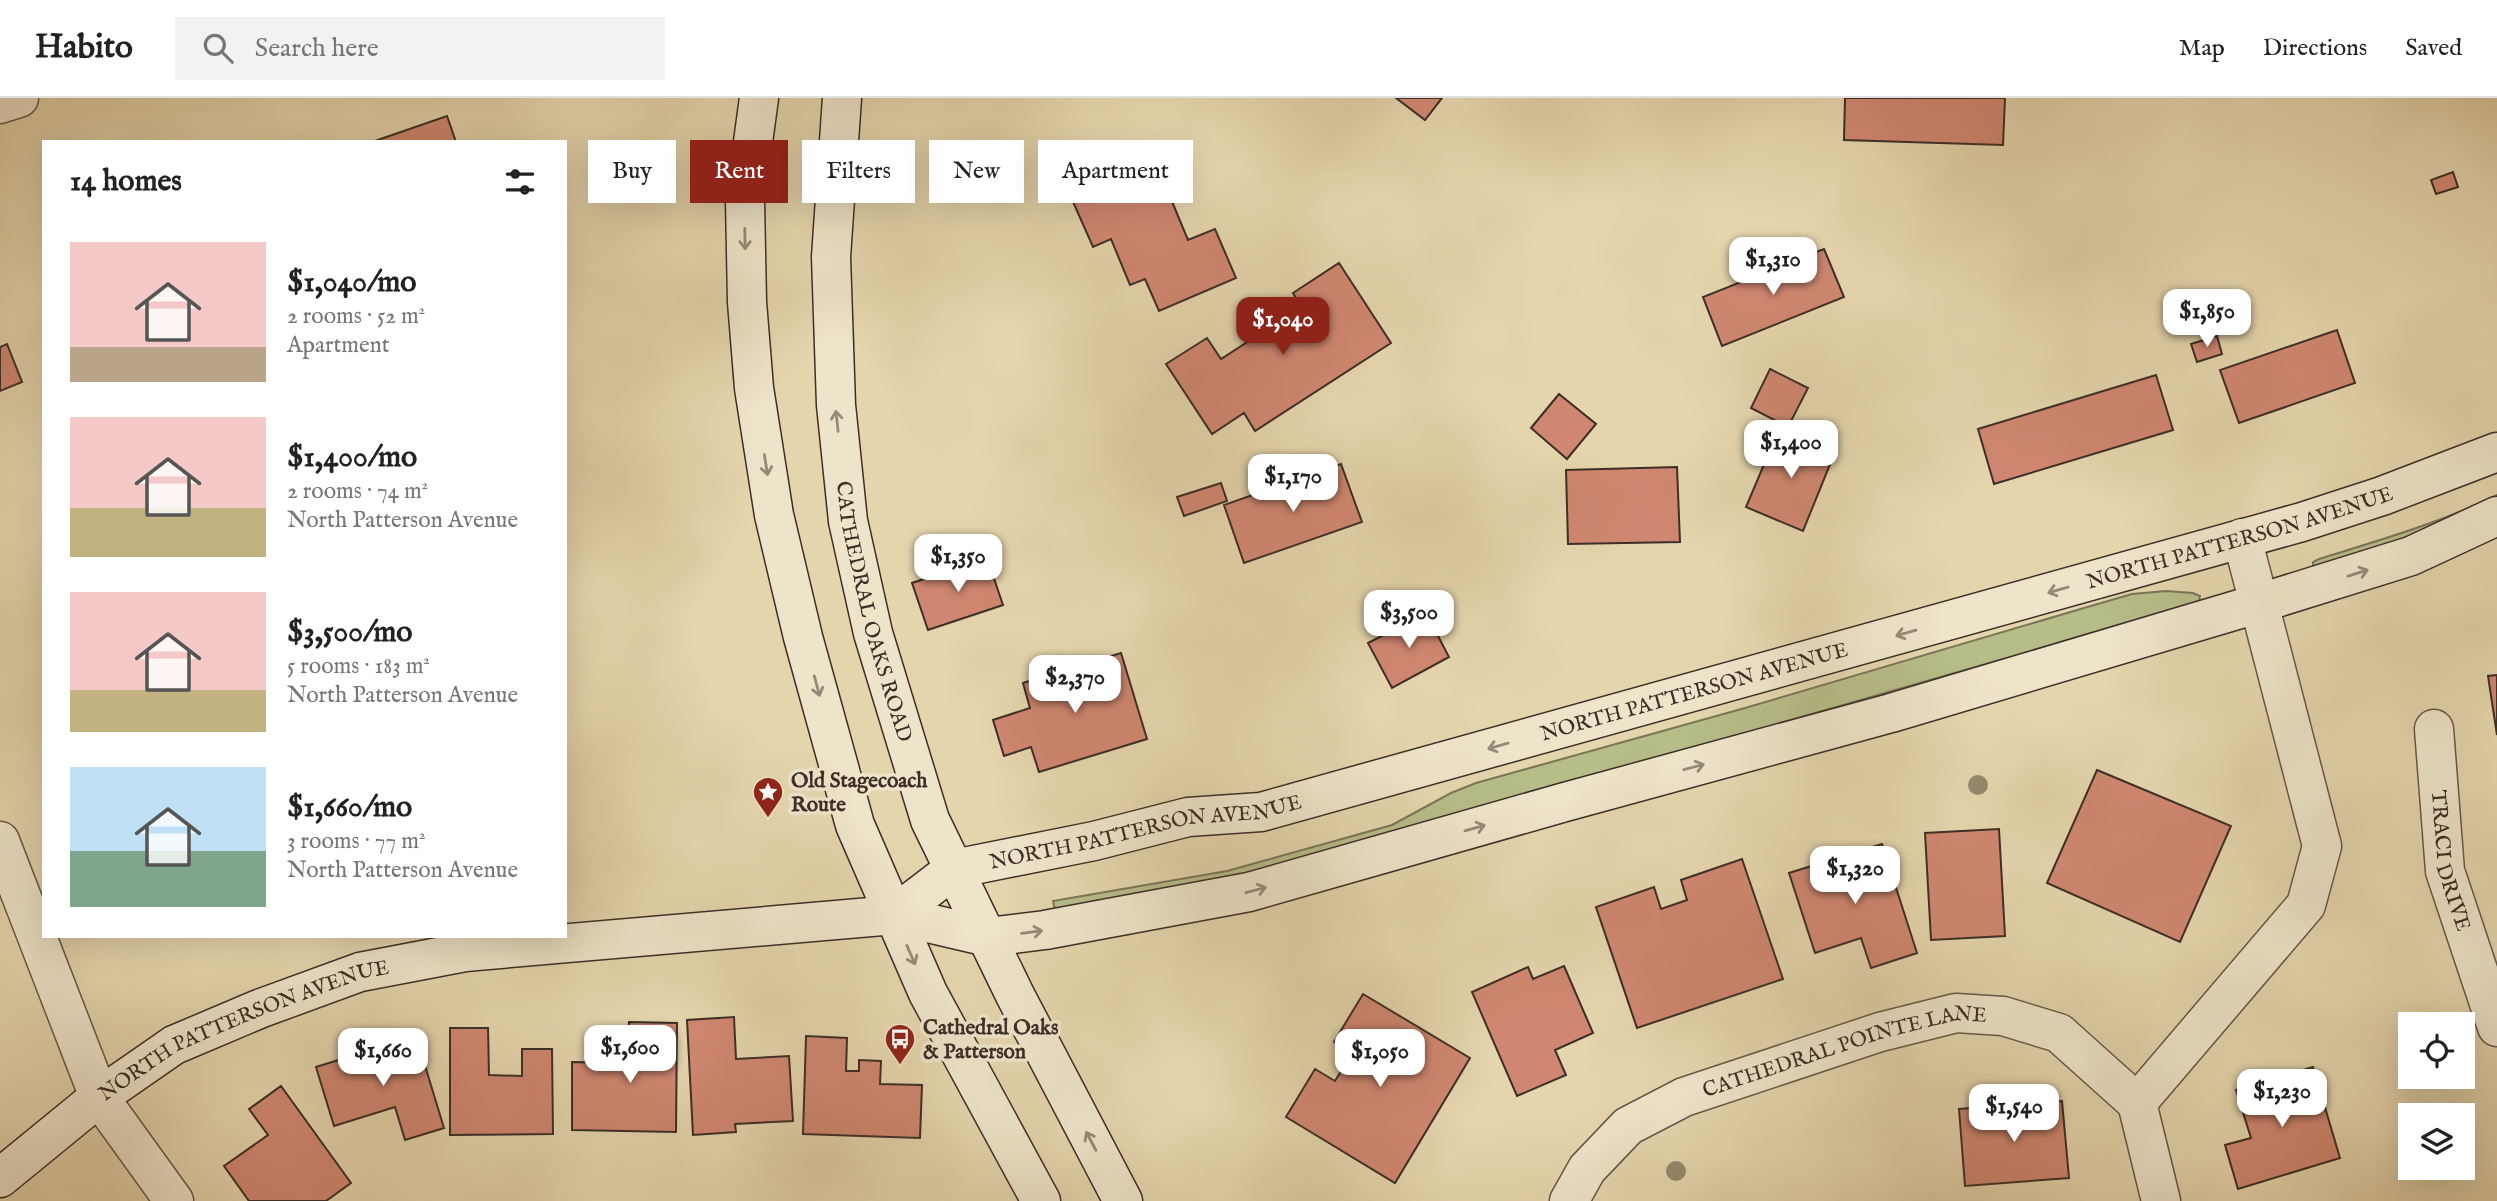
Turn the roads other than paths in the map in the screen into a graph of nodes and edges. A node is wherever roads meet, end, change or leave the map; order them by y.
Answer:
1 (19, 98) edge
2 (760, 98) edge
3 (842, 98) edge
4 (0, 104) edge
5 (2497, 452) edge
6 (2497, 516) edge
7 (2242, 538) junction
8 (2260, 603) junction
9 (2434, 729) dead end
10 (0, 841) edge
11 (954, 869) junction
12 (894, 915) junction
13 (988, 937) junction
14 (2497, 1027) edge
15 (99, 1097) junction
16 (2137, 1103) junction
17 (0, 1178) edge
18 (174, 1201) edge
19 (1041, 1201) edge
20 (1122, 1201) edge
21 (1569, 1201) edge
22 (2161, 1201) edge

1 - 4 main road
2 -> 12 main road
11 -> 3 main road, CATHEDRAL OAKS ROAD
5 - 7 main road, NORTH PATTERSON AVENUE
8 -> 6 main road, NORTH PATTERSON AVENUE
7 - 8 main road
7 -> 11 main road, NORTH PATTERSON AVENUE
13 -> 8 main road, NORTH PATTERSON AVENUE
8 - 16 main road
9 - 14 main road, TRACI DRIVE
10 - 15 main road
11 - 12 main road, NORTH PATTERSON AVENUE
11 - 13 main road, CATHEDRAL OAKS ROAD
12 - 13 main road, NORTH PATTERSON AVENUE
12 - 15 main road, NORTH PATTERSON AVENUE
12 -> 19 main road
20 -> 13 main road, CATHEDRAL OAKS ROAD
15 - 17 main road, NORTH PATTERSON AVENUE
15 - 18 main road
16 - 21 main road, CATHEDRAL POINTE LANE
16 - 22 main road

